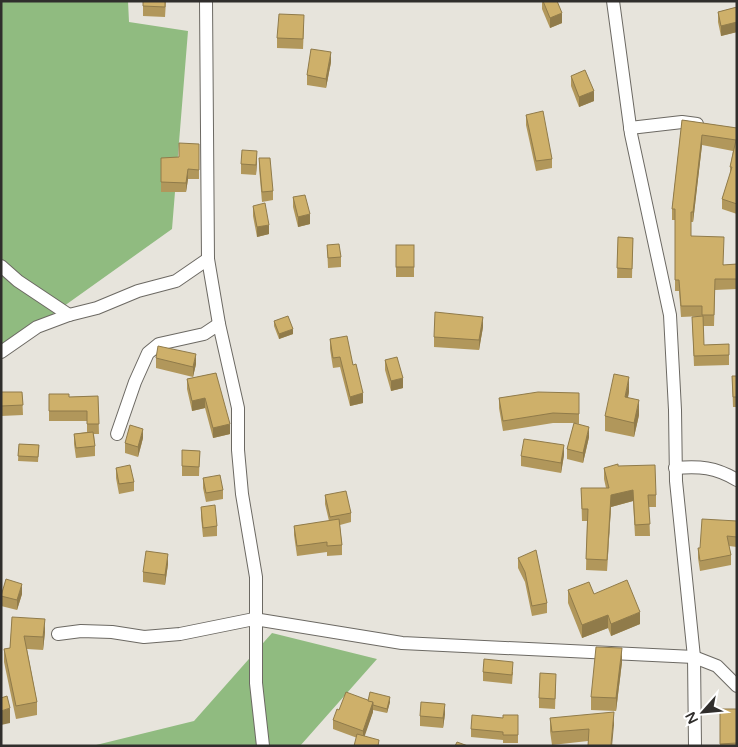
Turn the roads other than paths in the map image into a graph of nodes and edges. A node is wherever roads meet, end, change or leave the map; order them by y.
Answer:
1 (206, 1) edge
2 (613, 1) edge
3 (708, 126) edge
4 (630, 128) junction
5 (208, 259) junction
6 (1, 266) edge
7 (69, 315) junction
8 (219, 324) junction
9 (1, 352) edge
10 (117, 434) dead end
11 (675, 468) junction
12 (737, 480) edge
13 (254, 619) junction
14 (58, 634) dead end
15 (694, 657) junction
16 (737, 686) edge
17 (263, 746) edge
18 (695, 746) edge

1 - 5 street
2 - 4 street
3 - 4 street
4 - 11 street
5 - 7 street
5 - 8 street
6 - 7 street
7 - 9 street
8 - 10 street
8 - 13 street
11 - 12 street
11 - 15 street
13 - 14 street
13 - 15 street
13 - 17 street
15 - 16 street
15 - 18 street

